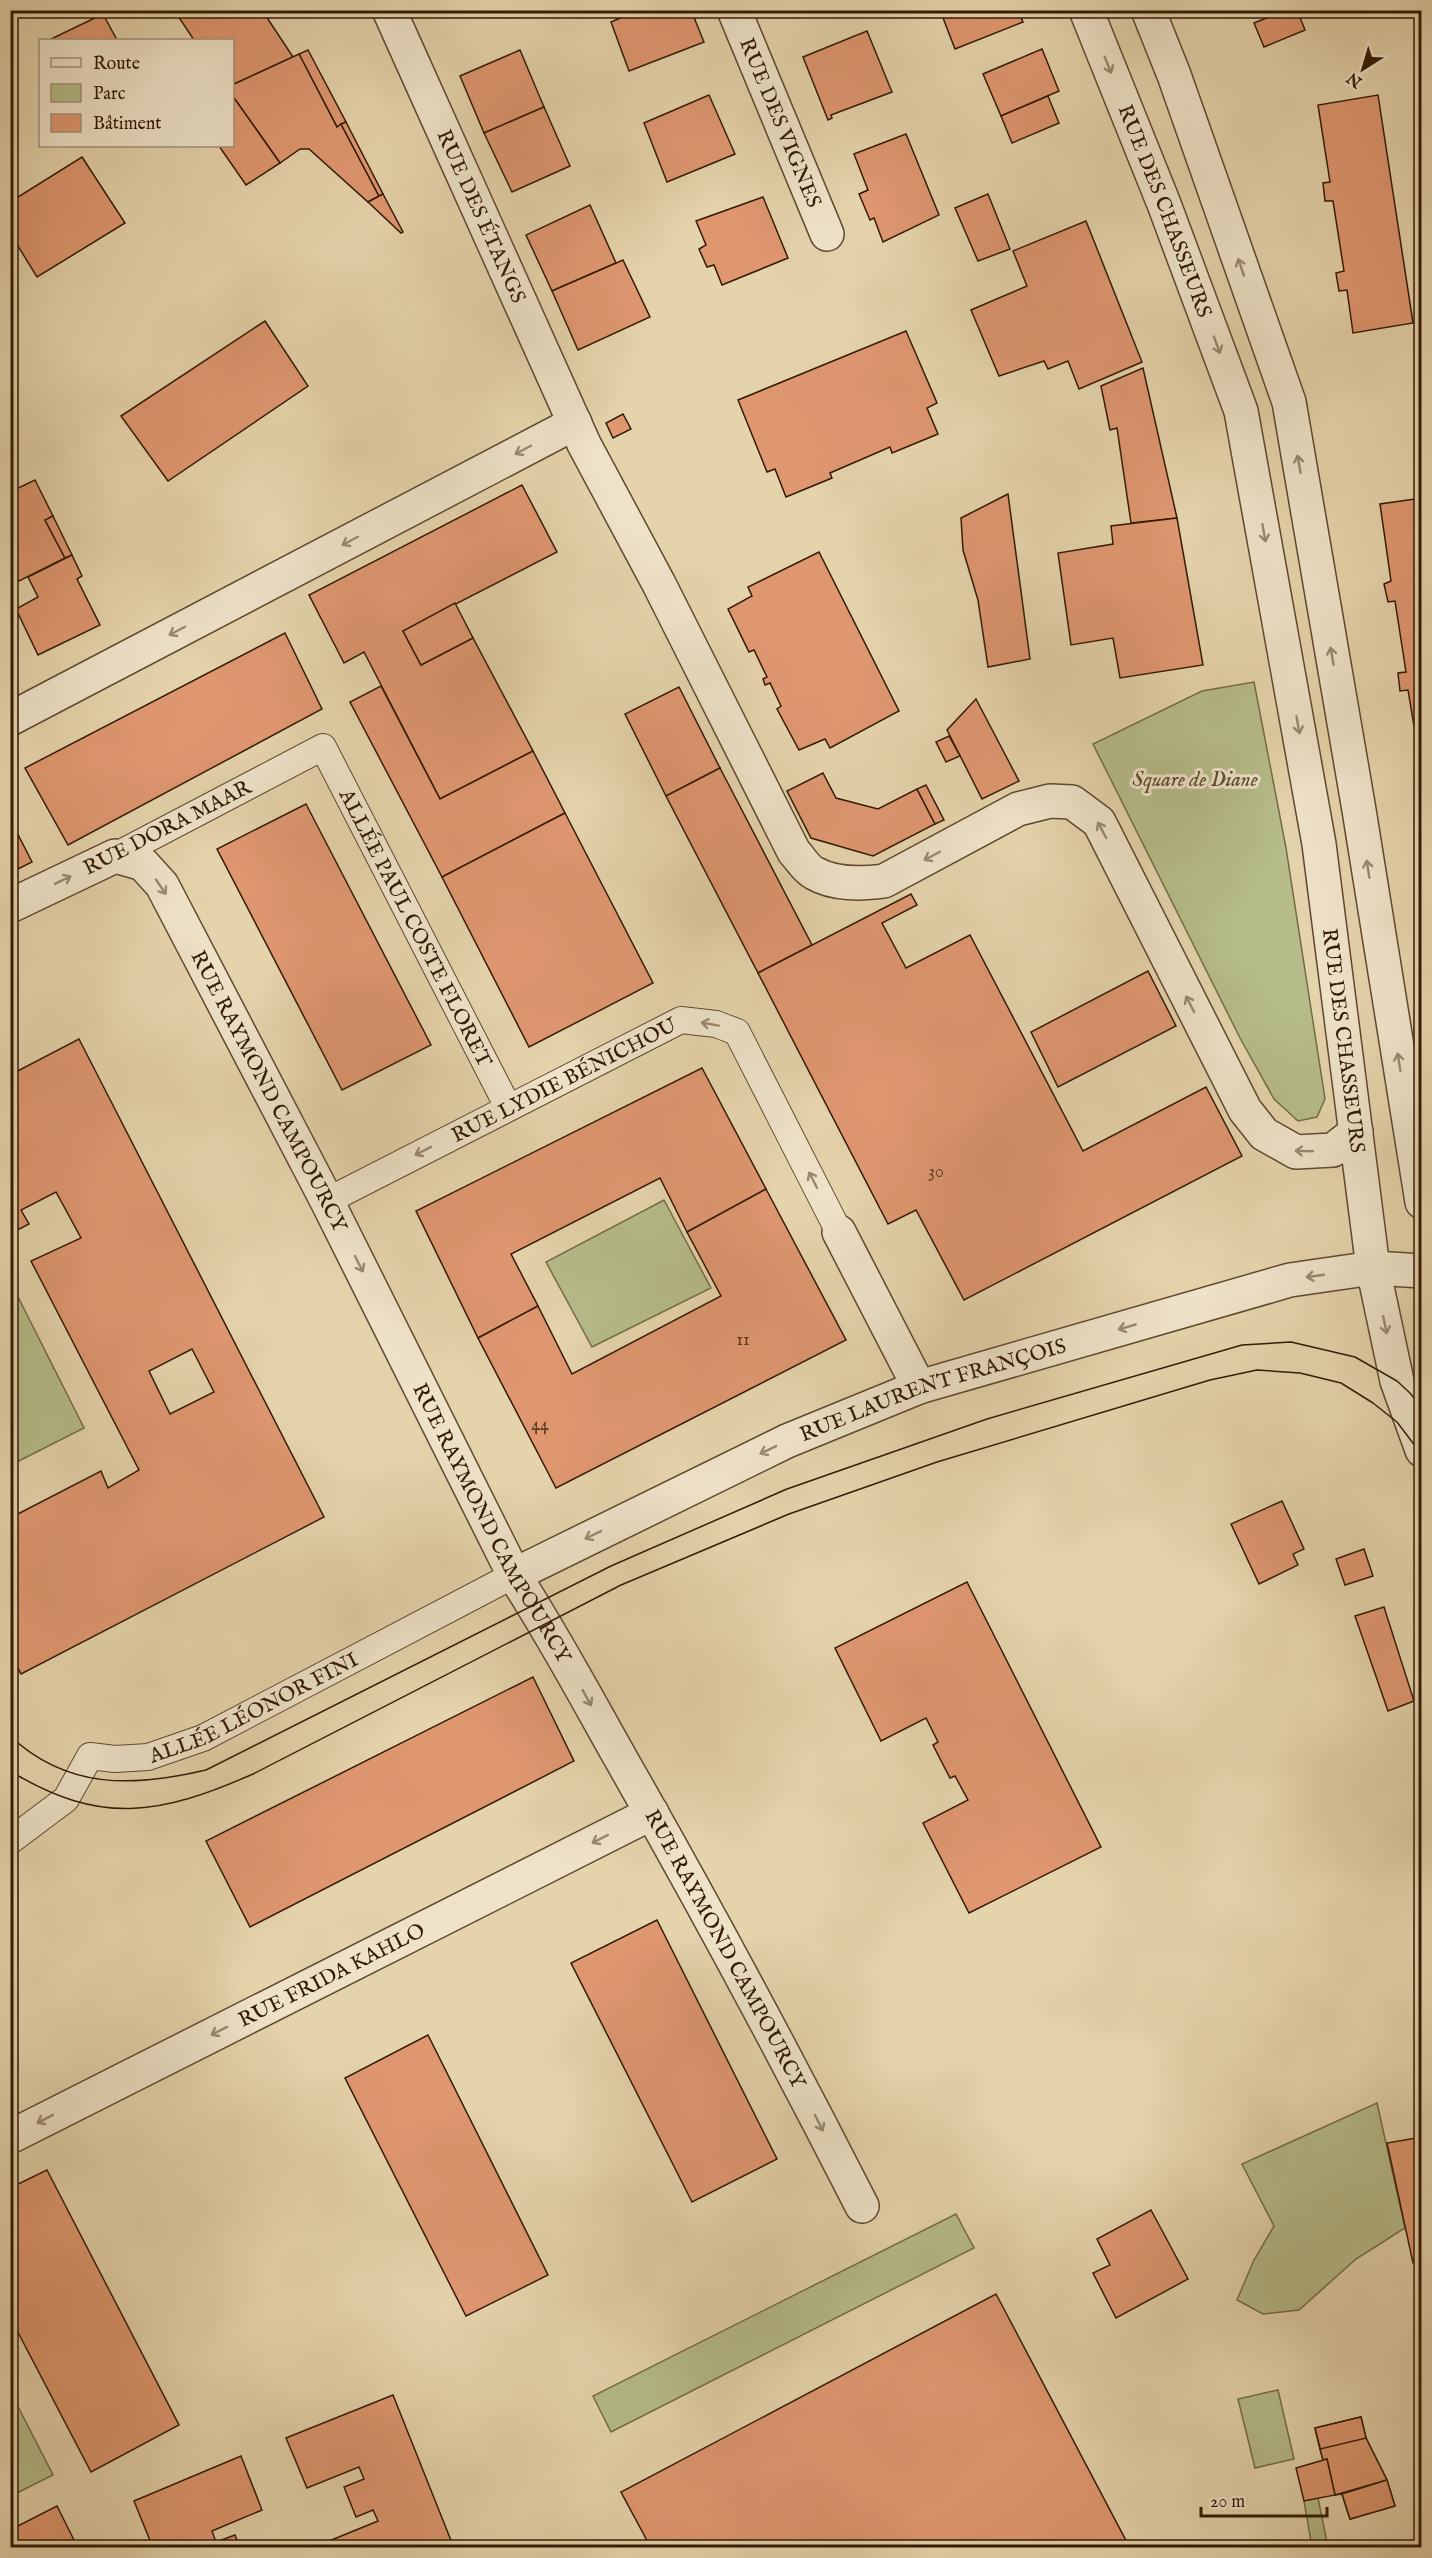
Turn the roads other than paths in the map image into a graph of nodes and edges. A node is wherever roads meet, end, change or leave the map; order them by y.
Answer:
1 (389, 10) edge
2 (734, 10) edge
3 (1086, 10) edge
4 (1148, 10) edge
5 (827, 234) dead end
6 (1289, 402) junction
7 (1241, 411) junction
8 (575, 423) junction
9 (10, 719) edge
10 (323, 747) joint
11 (1359, 810) junction
12 (1313, 813) junction
13 (115, 856) junction
14 (10, 906) edge
15 (508, 1107) junction
16 (1356, 1131) junction
17 (327, 1201) junction
18 (1422, 1202) edge
19 (839, 1232) joint
20 (1373, 1268) junction
21 (1422, 1271) edge
22 (919, 1387) junction
23 (1422, 1450) edge
24 (514, 1575) junction
25 (652, 1813) junction
26 (10, 1841) edge
27 (10, 2137) edge
28 (862, 2206) dead end

1 - 8 street, RUE DES ÉTANGS
2 - 5 street, RUE DES VIGNES
3 -> 7 street, RUE DES CHASSEURS
6 -> 4 street
6 - 7 street
11 -> 6 street
7 -> 12 street, RUE DES CHASSEURS
8 -> 9 street
16 -> 8 street, RUE DES ÉTANGS
10 - 13 street, RUE DORA MAAR
10 - 15 street, ALLÉE PAUL COSTE FLORET
11 - 12 street
18 -> 11 street
12 - 16 street, RUE DES CHASSEURS
14 -> 13 street, RUE DORA MAAR
13 -> 17 street, RUE RAYMOND CAMPOURCY
15 -> 17 street, RUE LYDIE BÉNICHOU
19 -> 15 street, RUE LYDIE BÉNICHOU
16 - 20 street, RUE DES CHASSEURS
17 -> 24 street, RUE RAYMOND CAMPOURCY
19 - 22 street, RUE LYDIE BÉNICHOU
20 - 21 street
20 -> 22 street, RUE LAURENT FRANÇOIS
20 -> 23 street, RUE DES CHASSEURS
22 -> 24 street, RUE LAURENT FRANÇOIS
24 -> 25 street, RUE RAYMOND CAMPOURCY
24 - 26 street, ALLÉE LÉONOR FINI
25 -> 27 street, RUE FRIDA KAHLO
25 -> 28 street, RUE RAYMOND CAMPOURCY

